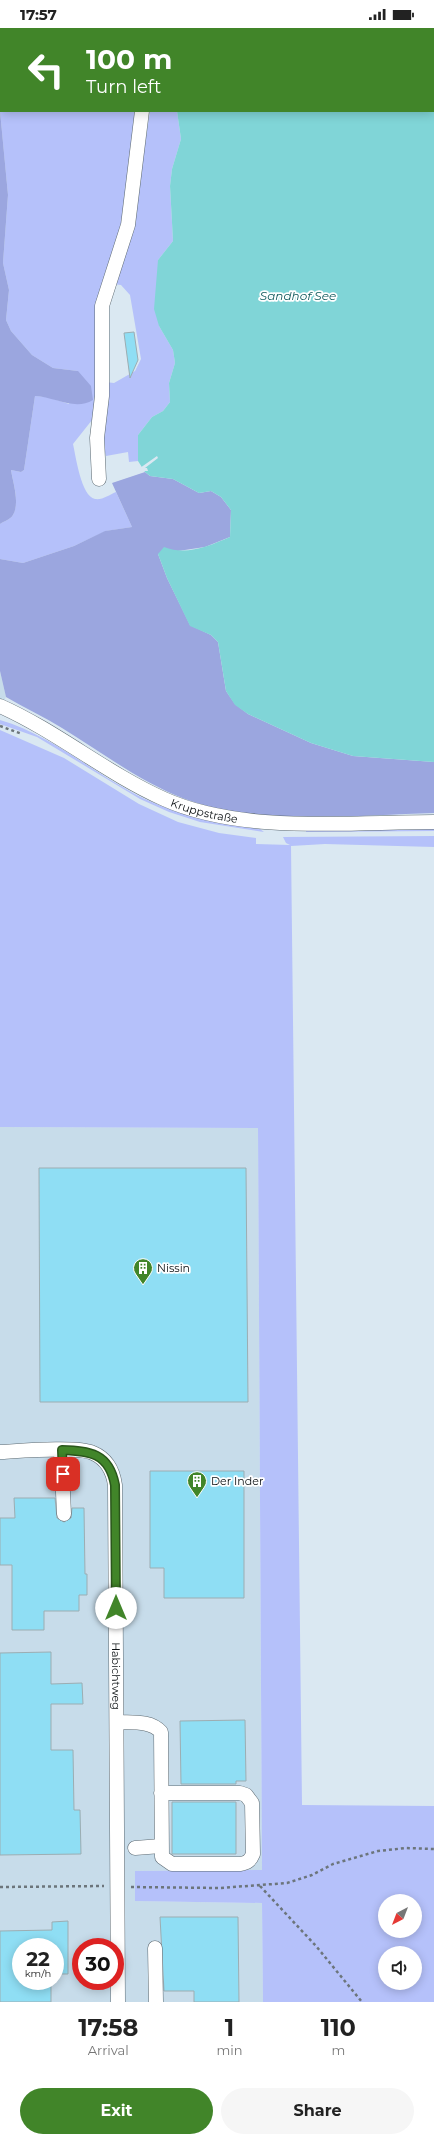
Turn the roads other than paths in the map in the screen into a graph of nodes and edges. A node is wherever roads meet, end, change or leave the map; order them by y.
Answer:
1 (142, 112) edge
2 (99, 479) dead end
3 (0, 706) edge
4 (434, 822) edge
5 (62, 1450) junction
6 (0, 1452) edge
7 (64, 1514) dead end
8 (117, 1722) junction
9 (162, 1793) junction
10 (161, 1846) junction
11 (135, 1848) dead end
12 (155, 1948) dead end
13 (118, 2002) edge
14 (156, 2002) edge

1 - 2 street
3 - 4 street, Kruppstraße
5 - 6 street, Habichtweg
5 - 7 street
5 - 8 street, Habichtweg
8 - 9 street
8 - 13 street, Habichtweg
9 - 10 street
9 - 10 street
10 - 11 street
12 - 14 street

